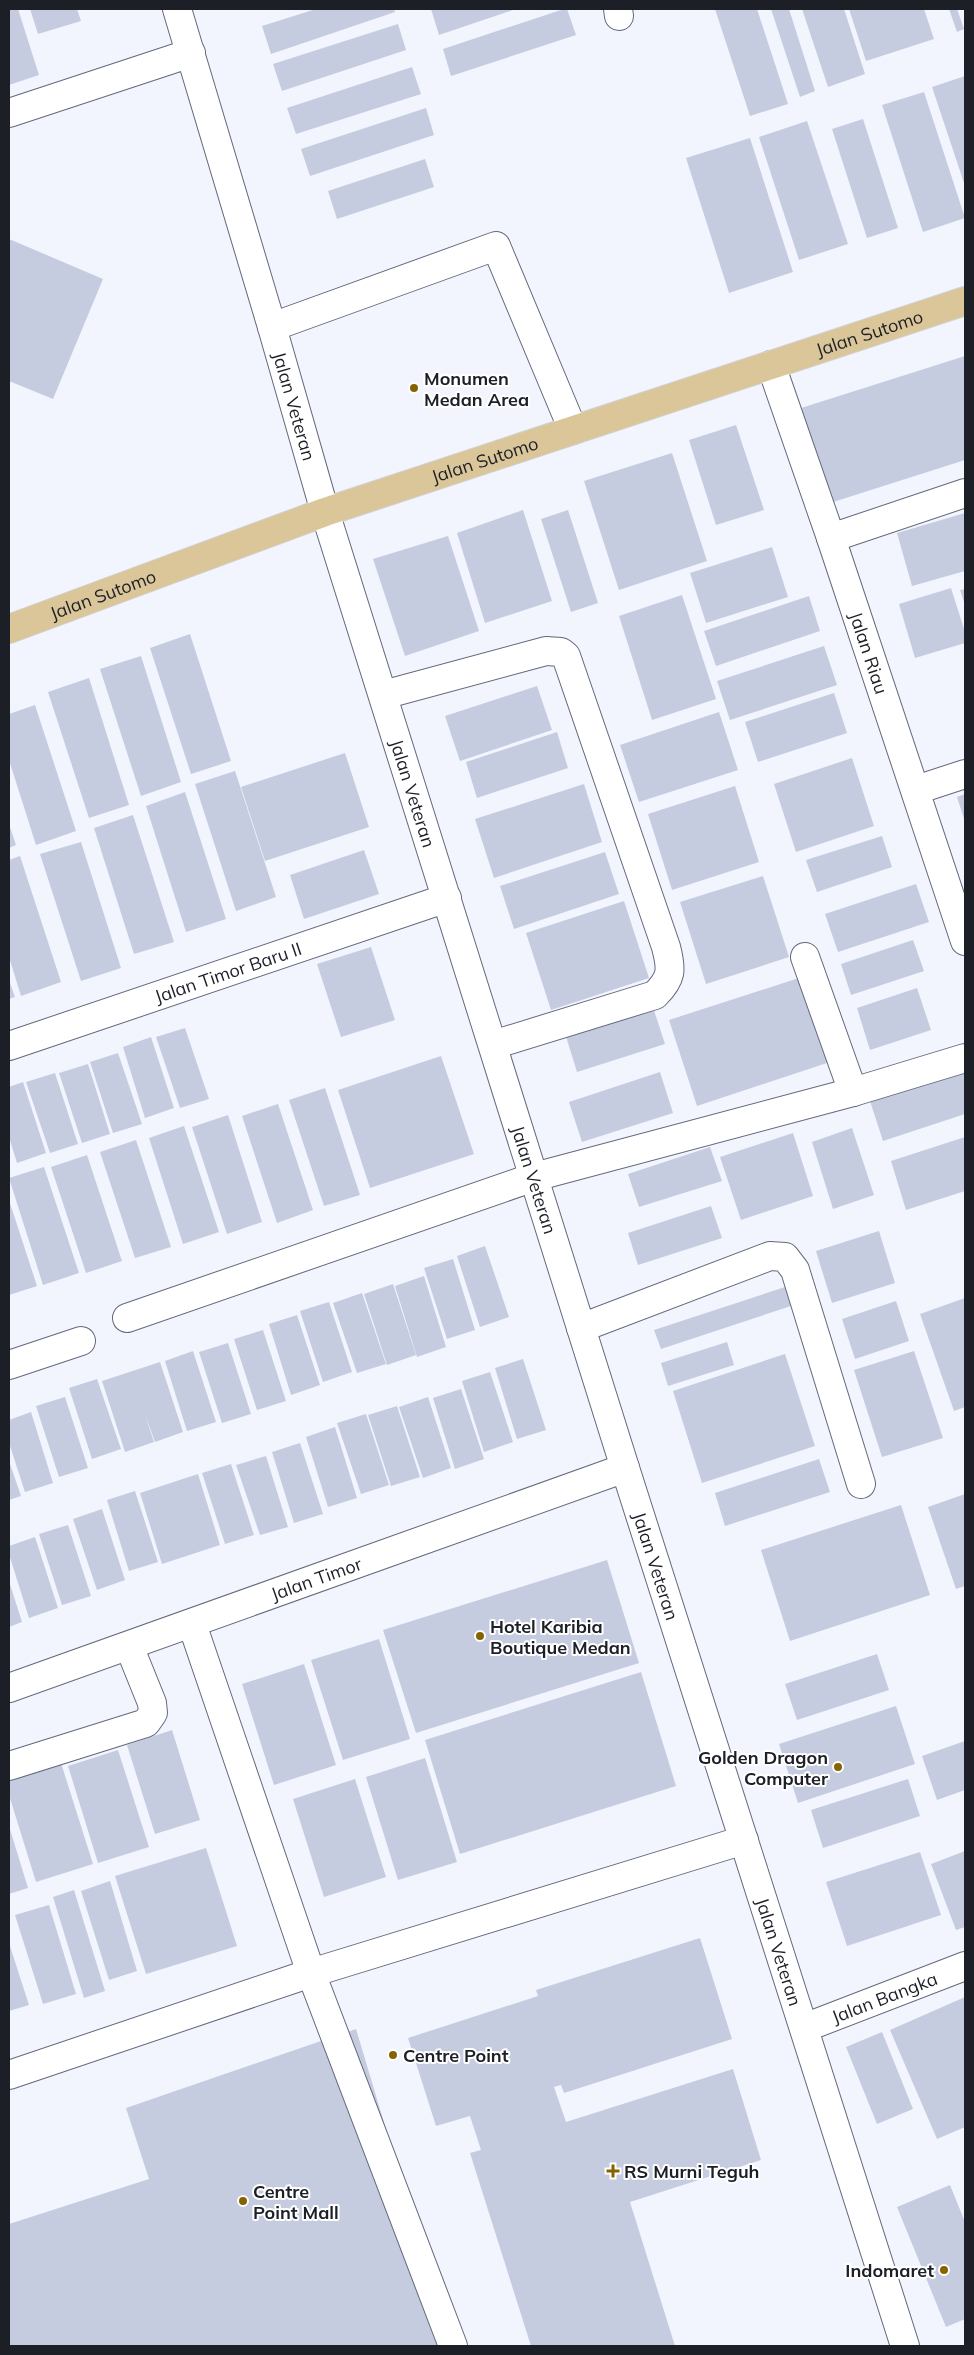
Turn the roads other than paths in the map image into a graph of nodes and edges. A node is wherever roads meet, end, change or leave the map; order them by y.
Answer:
1 (177, 9) edge
2 (191, 53) junction
3 (9, 113) edge
4 (965, 301) edge
5 (272, 327) junction
6 (771, 365) junction
7 (573, 430) junction
8 (965, 493) edge
9 (325, 512) junction
10 (831, 538) junction
11 (9, 629) edge
12 (383, 695) junction
13 (965, 774) edge
14 (916, 790) junction
15 (447, 898) junction
16 (965, 941) edge
17 (805, 956) dead end
18 (9, 1046) edge
19 (494, 1046) junction
20 (965, 1058) edge
21 (853, 1092) junction
22 (534, 1177) junction
23 (127, 1318) dead end
24 (581, 1328) junction
25 (81, 1341) dead end
26 (9, 1365) edge
27 (625, 1468) junction
28 (860, 1484) dead end
29 (192, 1624) junction
30 (129, 1646) junction
31 (9, 1688) edge
32 (9, 1766) edge
33 (744, 1840) junction
34 (965, 1966) edge
35 (310, 1973) junction
36 (804, 2028) junction
37 (9, 2075) edge
38 (453, 2346) edge
39 (905, 2346) edge

1 - 2 street, Jalan Veteran
2 - 3 street
2 - 5 street, Jalan Veteran
4 - 6 main road, Jalan Sutomo
5 - 7 street
5 - 9 street, Jalan Veteran
6 - 7 main road, Jalan Sutomo
6 - 10 street, Jalan Riau
7 - 9 main road, Jalan Sutomo
8 - 10 street
9 - 11 main road, Jalan Sutomo
9 - 12 street, Jalan Veteran
10 - 14 street, Jalan Riau
12 - 15 street, Jalan Veteran
12 - 19 street
13 - 14 street
14 - 16 street, Jalan Riau
15 - 18 street, Jalan Timor Baru II
15 - 19 street, Jalan Veteran
17 - 21 street
19 - 22 street, Jalan Veteran
20 - 21 street
21 - 22 street
22 - 23 street
22 - 24 street, Jalan Veteran
24 - 27 street, Jalan Veteran
24 - 28 street
25 - 26 street
27 - 29 street, Jalan Timor
27 - 33 street, Jalan Veteran
29 - 30 street, Jalan Timor
29 - 35 street
30 - 31 street, Jalan Timor
30 - 32 street
33 - 35 street
33 - 36 street, Jalan Veteran
34 - 36 street, Jalan Bangka
35 - 37 street
35 - 38 street
36 - 39 street, Jalan Veteran

